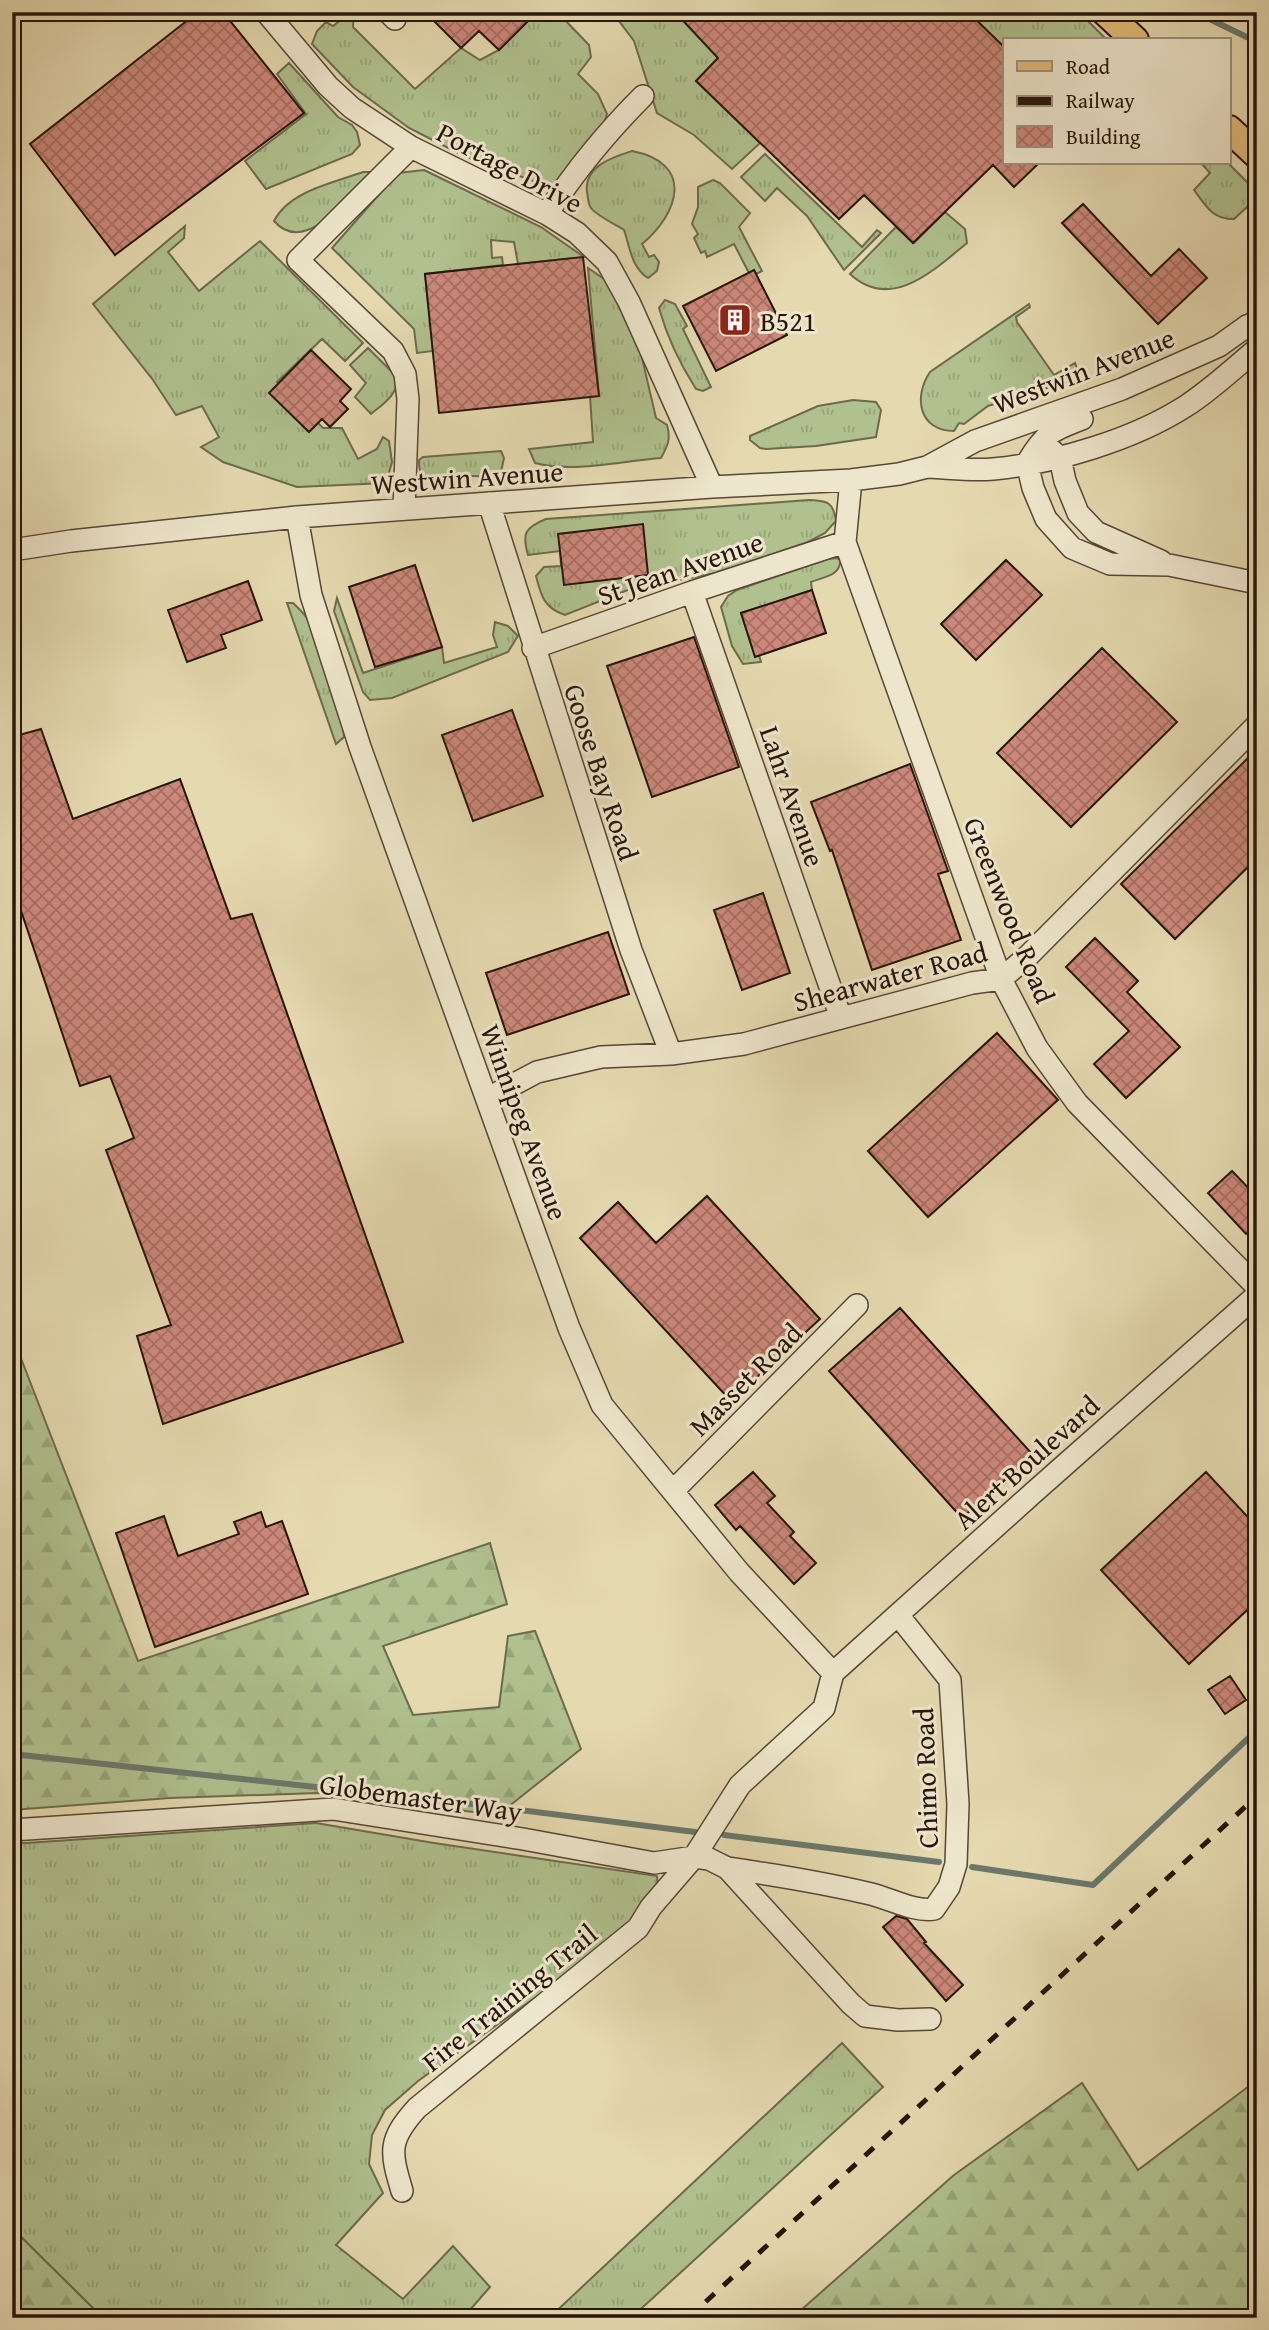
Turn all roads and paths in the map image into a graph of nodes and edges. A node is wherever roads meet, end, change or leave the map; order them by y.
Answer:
1 (266, 12) edge
2 (1105, 12) edge
3 (1133, 38) edge
4 (643, 96) dead end
5 (1230, 130) edge
6 (411, 147) junction
7 (1257, 155) edge
8 (547, 214) junction
9 (1257, 322) edge
10 (1257, 349) edge
11 (1122, 389) junction
12 (1013, 429) junction
13 (1040, 441) junction
14 (1060, 457) junction
15 (1027, 463) junction
16 (927, 467) junction
17 (851, 481) junction
18 (712, 487) junction
19 (489, 503) junction
20 (404, 509) junction
21 (297, 517) junction
22 (845, 542) junction
23 (12, 550) edge
24 (1169, 565) junction
25 (1257, 583) edge
26 (692, 592) junction
27 (533, 648) junction
28 (1257, 724) edge
29 (1000, 979) junction
30 (842, 1018) junction
31 (671, 1054) junction
32 (488, 1098) junction
33 (1257, 1287) edge
34 (1257, 1295) edge
35 (857, 1305) dead end
36 (673, 1491) junction
37 (898, 1615) junction
38 (834, 1673) junction
39 (12, 1830) edge
40 (694, 1857) junction
41 (727, 1868) junction
42 (930, 2019) dead end
43 (402, 2191) dead end

1 - 6 street, Portage Drive
2 - 3 main road
4 - 8 street
5 - 7 main road
6 - 8 street, Portage Drive
6 - 20 street
8 - 18 street, Portage Drive
9 - 11 street, Westwin Avenue
10 - 14 street, Westwin Avenue
11 - 12 street, Westwin Avenue
11 - 13 street
12 - 13 street
12 - 16 street, Westwin Avenue
13 - 14 street
13 - 15 street
14 - 15 street, Westwin Avenue
14 - 24 street
15 - 16 street, Westwin Avenue
15 - 24 street
16 - 17 street, Westwin Avenue
17 - 18 street, Westwin Avenue
17 - 22 street, Greenwood Road
18 - 19 street, Westwin Avenue
19 - 20 street, Westwin Avenue
19 - 27 street, Goose Bay Road
20 - 21 street, Westwin Avenue
21 - 23 street, Westwin Avenue
21 - 32 street, Winnipeg Avenue
22 - 26 street, St Jean Avenue
22 - 29 street, Greenwood Road
24 - 25 street
26 - 27 street, St Jean Avenue
26 - 30 street, Lahr Avenue
27 - 31 street, Goose Bay Road
28 - 29 street, Shearwater Road
29 - 30 street, Shearwater Road
29 - 33 street, Greenwood Road
30 - 31 street, Shearwater Road
31 - 32 street, Shearwater Road
32 - 36 street, Winnipeg Avenue
34 - 37 street, Alert Boulevard
35 - 36 street, Masset Road
36 - 38 street, Winnipeg Avenue
37 - 38 street, Alert Boulevard
37 - 41 street, Chimo Road
38 - 40 street, Fire Training Trail
39 - 40 street, Globemaster Way
40 - 41 street, Chimo Road
40 - 43 street, Fire Training Trail
41 - 42 street

